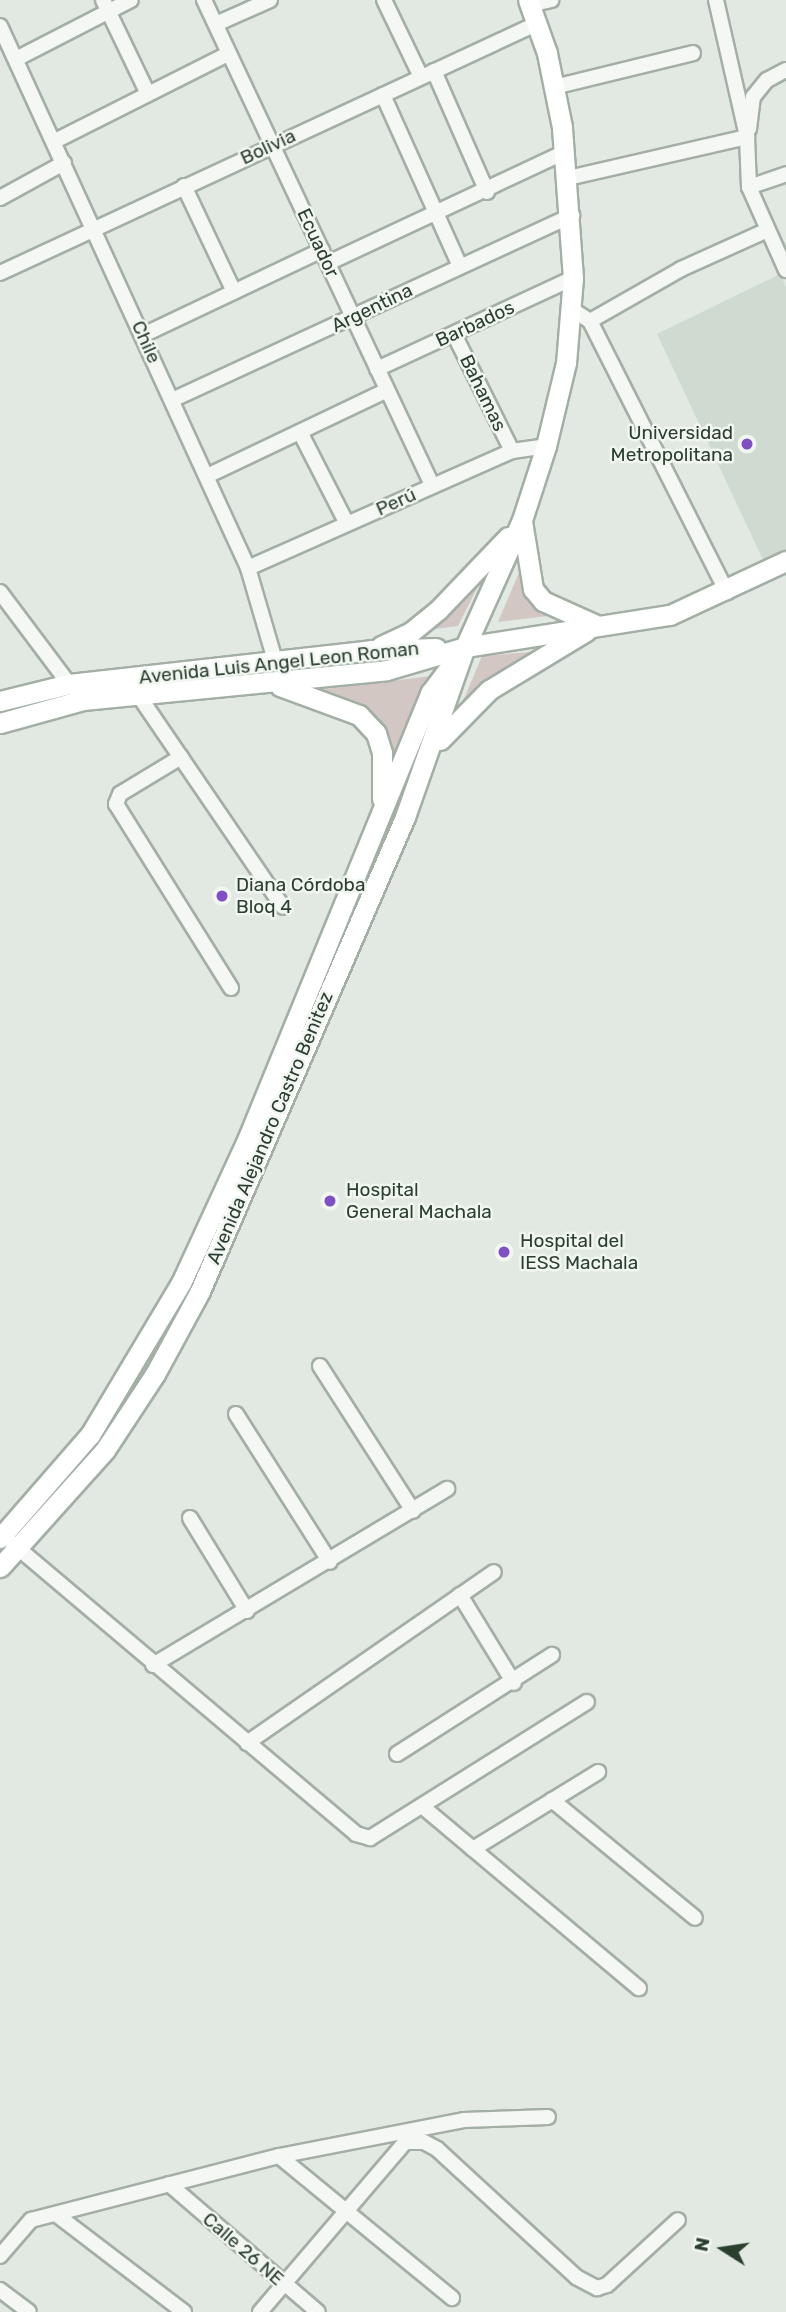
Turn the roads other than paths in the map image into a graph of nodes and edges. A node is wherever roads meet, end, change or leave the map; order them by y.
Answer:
1 (131, 0) edge
2 (204, 0) edge
3 (271, 0) edge
4 (384, 0) edge
5 (551, 0) edge
6 (716, 0) edge
7 (106, 6) edge
8 (532, 9) edge
9 (216, 24) junction
10 (0, 26) edge
11 (228, 54) junction
12 (693, 54) dead end
13 (16, 60) junction
14 (786, 70) edge
15 (428, 74) junction
16 (554, 88) junction
17 (148, 94) junction
18 (383, 95) junction
19 (747, 137) junction
20 (55, 141) junction
21 (272, 145) junction
22 (565, 152) junction
23 (64, 163) junction
24 (786, 174) edge
25 (568, 178) junction
26 (184, 186) junction
27 (749, 187) junction
28 (487, 192) junction
29 (0, 198) edge
30 (436, 214) junction
31 (572, 215) junction
32 (94, 227) junction
33 (765, 230) junction
34 (325, 256) junction
35 (460, 266) junction
36 (786, 270) edge
37 (0, 273) edge
38 (573, 278) junction
39 (234, 292) junction
40 (570, 308) junction
41 (352, 318) junction
42 (590, 321) junction
43 (454, 334) junction
44 (143, 335) junction
45 (377, 369) junction
46 (387, 390) junction
47 (172, 400) junction
48 (300, 432) junction
49 (546, 446) junction
50 (512, 451) junction
51 (207, 476) junction
52 (432, 485) junction
53 (522, 520) junction
54 (347, 524) junction
55 (786, 561) edge
56 (248, 568) junction
57 (0, 592) edge
58 (727, 592) junction
59 (597, 625) junction
60 (466, 647) junction
61 (371, 650) junction
62 (276, 664) junction
63 (69, 684) junction
64 (275, 684) junction
65 (139, 696) junction
66 (0, 701) edge
67 (0, 723) edge
68 (429, 755) junction
69 (180, 757) junction
70 (382, 811) junction
71 (283, 907) dead end
72 (230, 988) dead end
73 (320, 1366) dead end
74 (236, 1414) dead end
75 (447, 1489) dead end
76 (412, 1511) junction
77 (190, 1518) dead end
78 (3, 1536) edge
79 (17, 1552) junction
80 (330, 1562) junction
81 (0, 1567) edge
82 (494, 1572) dead end
83 (460, 1595) junction
84 (247, 1611) junction
85 (552, 1655) dead end
86 (153, 1665) junction
87 (514, 1683) junction
88 (587, 1702) dead end
89 (247, 1743) junction
90 (397, 1754) dead end
91 (598, 1772) dead end
92 (552, 1800) junction
93 (423, 1807) junction
94 (472, 1849) junction
95 (695, 1918) dead end
96 (639, 1988) dead end
97 (548, 2117) dead end
98 (279, 2156) junction
99 (169, 2184) junction
100 (344, 2211) junction
101 (57, 2215) junction
102 (678, 2220) dead end
103 (0, 2256) edge
104 (285, 2286) junction
105 (0, 2290) edge
106 (453, 2298) dead end
107 (29, 2312) edge
108 (184, 2312) edge
109 (260, 2312) edge
110 (318, 2312) edge

1 - 7 street
2 - 9 street, Ecuador
3 - 9 street
4 - 15 street
5 - 8 street, Bolivia
6 - 19 street
7 - 13 street
7 - 17 street
8 - 15 street, Bolivia
8 - 16 main road, Avenida Alejandro Castro Benitez
9 - 11 street, Ecuador
10 - 13 street, Chile
11 - 17 street
11 - 21 street, Ecuador
12 - 16 street
13 - 20 street, Chile
14 - 19 street
15 - 18 street, Bolivia
15 - 28 street
16 - 22 main road, Avenida Alejandro Castro Benitez
17 - 20 street
18 - 21 street, Bolivia
18 - 30 street
19 - 25 street
19 - 27 street
20 - 23 street, Chile
21 - 26 street, Bolivia
21 - 34 street, Ecuador
22 - 25 main road, Avenida Alejandro Castro Benitez
22 - 28 street
23 - 29 street
23 - 32 street, Chile
24 - 27 street
25 - 31 main road, Avenida Alejandro Castro Benitez
26 - 32 street, Bolivia
26 - 39 street
27 - 33 street
28 - 30 street
30 - 34 street
30 - 35 street
31 - 35 street, Argentina
31 - 38 main road, Avenida Alejandro Castro Benitez
32 - 37 street, Bolivia
32 - 44 street, Chile
33 - 36 street
33 - 42 street
34 - 39 street
34 - 41 street, Ecuador
35 - 41 street, Argentina
38 - 40 main road, Avenida Alejandro Castro Benitez
38 - 43 street, Barbados
39 - 44 street
40 - 42 street
40 - 49 main road, Avenida Alejandro Castro Benitez
41 - 45 street, Ecuador
41 - 47 street, Argentina
42 - 58 street
43 - 45 street, Barbados
43 - 50 street, Bahamas
44 - 47 street, Chile
45 - 46 street, Ecuador
46 - 48 street
46 - 52 street, Ecuador
47 - 51 street, Chile
48 - 51 street
48 - 54 street
49 - 50 street, Perú
49 - 53 main road, Avenida Alejandro Castro Benitez
50 - 52 street, Perú
51 - 56 street, Chile
52 - 54 street, Perú
53 - 59 main road
53 - 60 main road, Avenida Alejandro Castro Benitez
53 - 61 main road
54 - 56 street, Perú
55 - 58 main road
56 - 62 street, Chile
57 - 63 street
58 - 59 main road
59 - 60 main road
59 - 68 main road
60 - 61 main road, Avenida Luis Angel Leon Roman
60 - 64 main road, Avenida Luis Angel Leon Roman
60 - 68 main road, Avenida Alejandro Castro Benitez
60 - 70 main road, Avenida Alejandro Castro Benitez
61 - 62 main road, Avenida Luis Angel Leon Roman
62 - 63 main road, Avenida Luis Angel Leon Roman
63 - 66 main road, Avenida Luis Angel Leon Roman
64 - 65 main road, Avenida Luis Angel Leon Roman
64 - 70 main road
65 - 67 main road, Avenida Luis Angel Leon Roman
65 - 69 street
68 - 79 main road, Avenida Alejandro Castro Benitez
69 - 71 street
69 - 72 street
70 - 78 main road, Avenida Alejandro Castro Benitez
73 - 76 street
74 - 80 street
75 - 76 street
76 - 80 street
77 - 84 street
78 - 79 street
79 - 81 main road, Avenida Alejandro Castro Benitez
79 - 86 street
80 - 84 street
82 - 83 street
83 - 87 street
83 - 89 street
84 - 86 street
85 - 87 street
86 - 89 street
87 - 90 street
88 - 93 street
89 - 93 street
91 - 92 street
92 - 94 street
92 - 95 street
93 - 94 street
94 - 96 street
97 - 98 street
98 - 99 street
98 - 100 street
99 - 101 street
99 - 104 street, Calle 26 NE
100 - 102 street
100 - 104 street
100 - 106 street
101 - 103 street
101 - 108 street
104 - 109 street
104 - 110 street, Calle 26 NE
105 - 107 street

